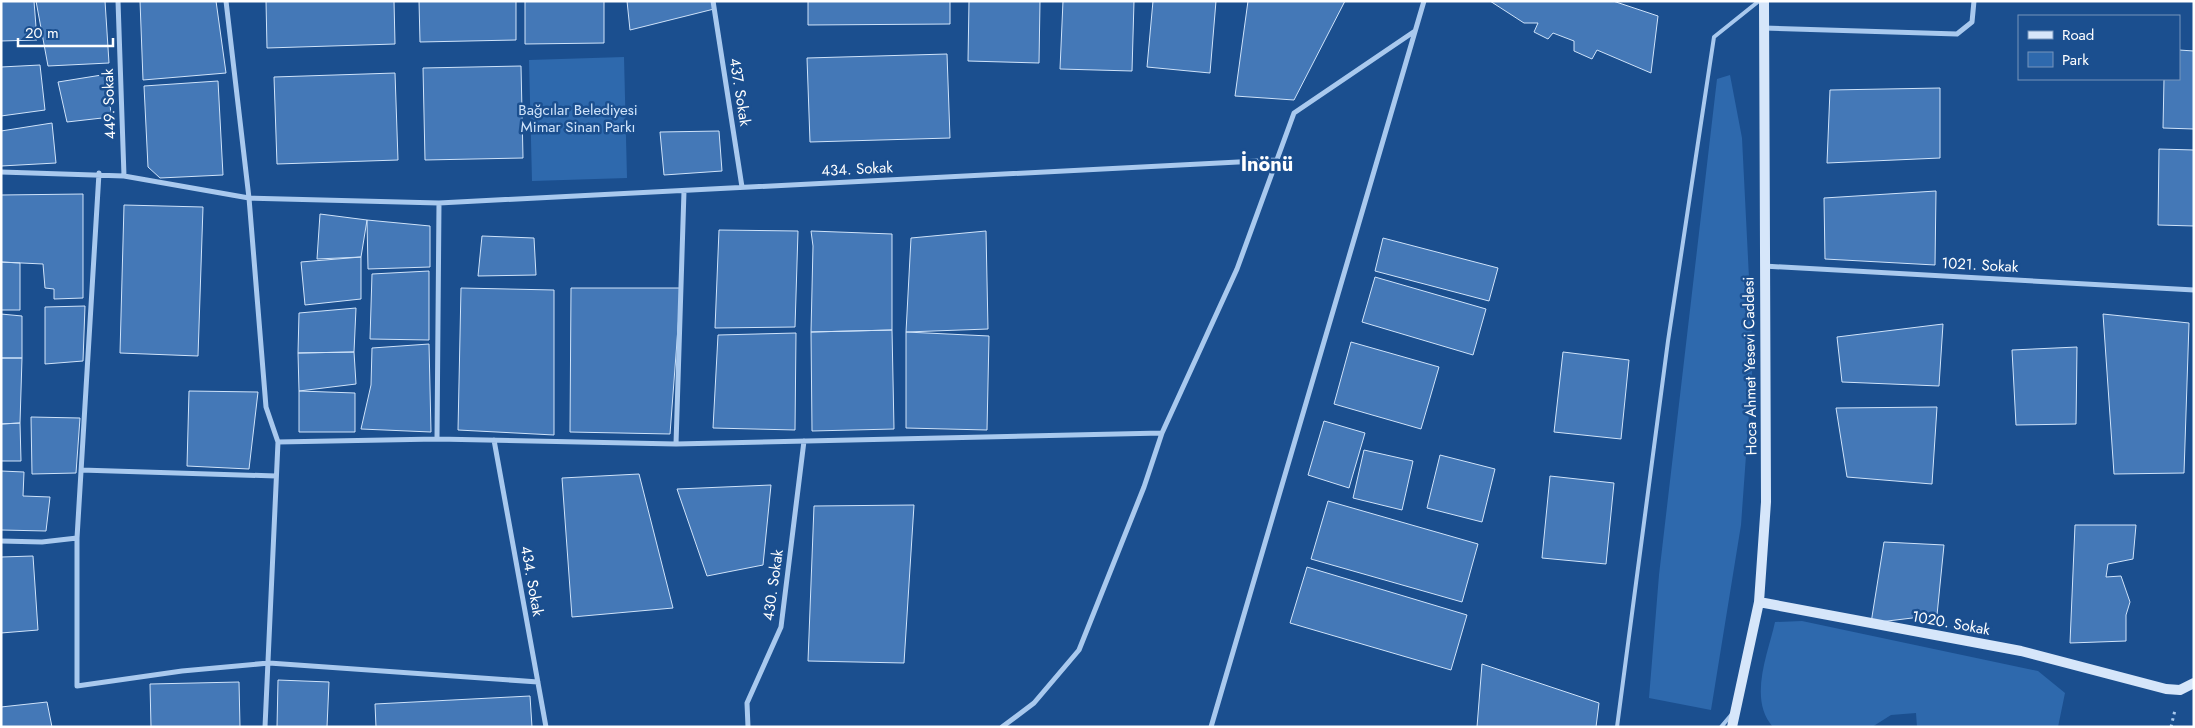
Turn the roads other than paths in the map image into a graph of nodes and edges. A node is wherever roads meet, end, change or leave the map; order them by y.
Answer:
1 (118, 1) edge
2 (226, 1) edge
3 (713, 1) edge
4 (1424, 1) edge
5 (1759, 1) edge
6 (1764, 1) edge
7 (1974, 1) edge
8 (1764, 28) junction
9 (1415, 31) junction
10 (1277, 160) junction
11 (1, 172) edge
12 (99, 173) junction
13 (124, 176) junction
14 (742, 187) junction
15 (684, 190) junction
16 (249, 198) junction
17 (439, 203) junction
18 (1764, 266) junction
19 (2194, 290) edge
20 (1162, 433) junction
21 (437, 439) junction
22 (494, 440) junction
23 (804, 441) junction
24 (278, 442) junction
25 (676, 444) junction
26 (81, 470) junction
27 (276, 476) junction
28 (77, 538) junction
29 (1, 541) edge
30 (1759, 602) junction
31 (269, 663) junction
32 (538, 682) junction
33 (2194, 683) edge
34 (1737, 708) junction
35 (265, 727) edge
36 (546, 727) edge
37 (748, 727) edge
38 (1002, 727) edge
39 (1211, 727) edge
40 (1617, 727) edge
41 (1721, 727) edge
42 (1732, 727) edge

1 - 13 street, 449. Sokak
2 - 16 street
3 - 14 street, 437. Sokak
4 - 9 street
5 - 40 lane
6 - 8 main road, Hoca Ahmet Yesevi Caddesi
7 - 8 street
8 - 18 main road, Hoca Ahmet Yesevi Caddesi
9 - 10 street
9 - 39 street
10 - 14 street, 434. Sokak
10 - 20 street
11 - 12 street, 434. Sokak
12 - 13 street, 434. Sokak
12 - 26 street
13 - 16 street, 434. Sokak
14 - 15 street, 434. Sokak
15 - 17 street, 434. Sokak
15 - 25 street
16 - 17 street, 434. Sokak
16 - 24 street
17 - 21 street
18 - 19 street, 1021. Sokak
18 - 30 main road, Hoca Ahmet Yesevi Caddesi
20 - 23 street
20 - 38 street
21 - 22 street
21 - 24 street
22 - 25 street
22 - 32 street, 434. Sokak
23 - 25 street
23 - 37 street, 430. Sokak
24 - 27 street
26 - 27 street
26 - 28 street
27 - 31 street
28 - 29 street
28 - 31 street
30 - 33 main road, 1020. Sokak
30 - 34 main road, Hoca Ahmet Yesevi Caddesi
31 - 32 street
31 - 35 street
32 - 36 street, 434. Sokak
34 - 41 lane
34 - 42 main road, Hoca Ahmet Yesevi Caddesi

